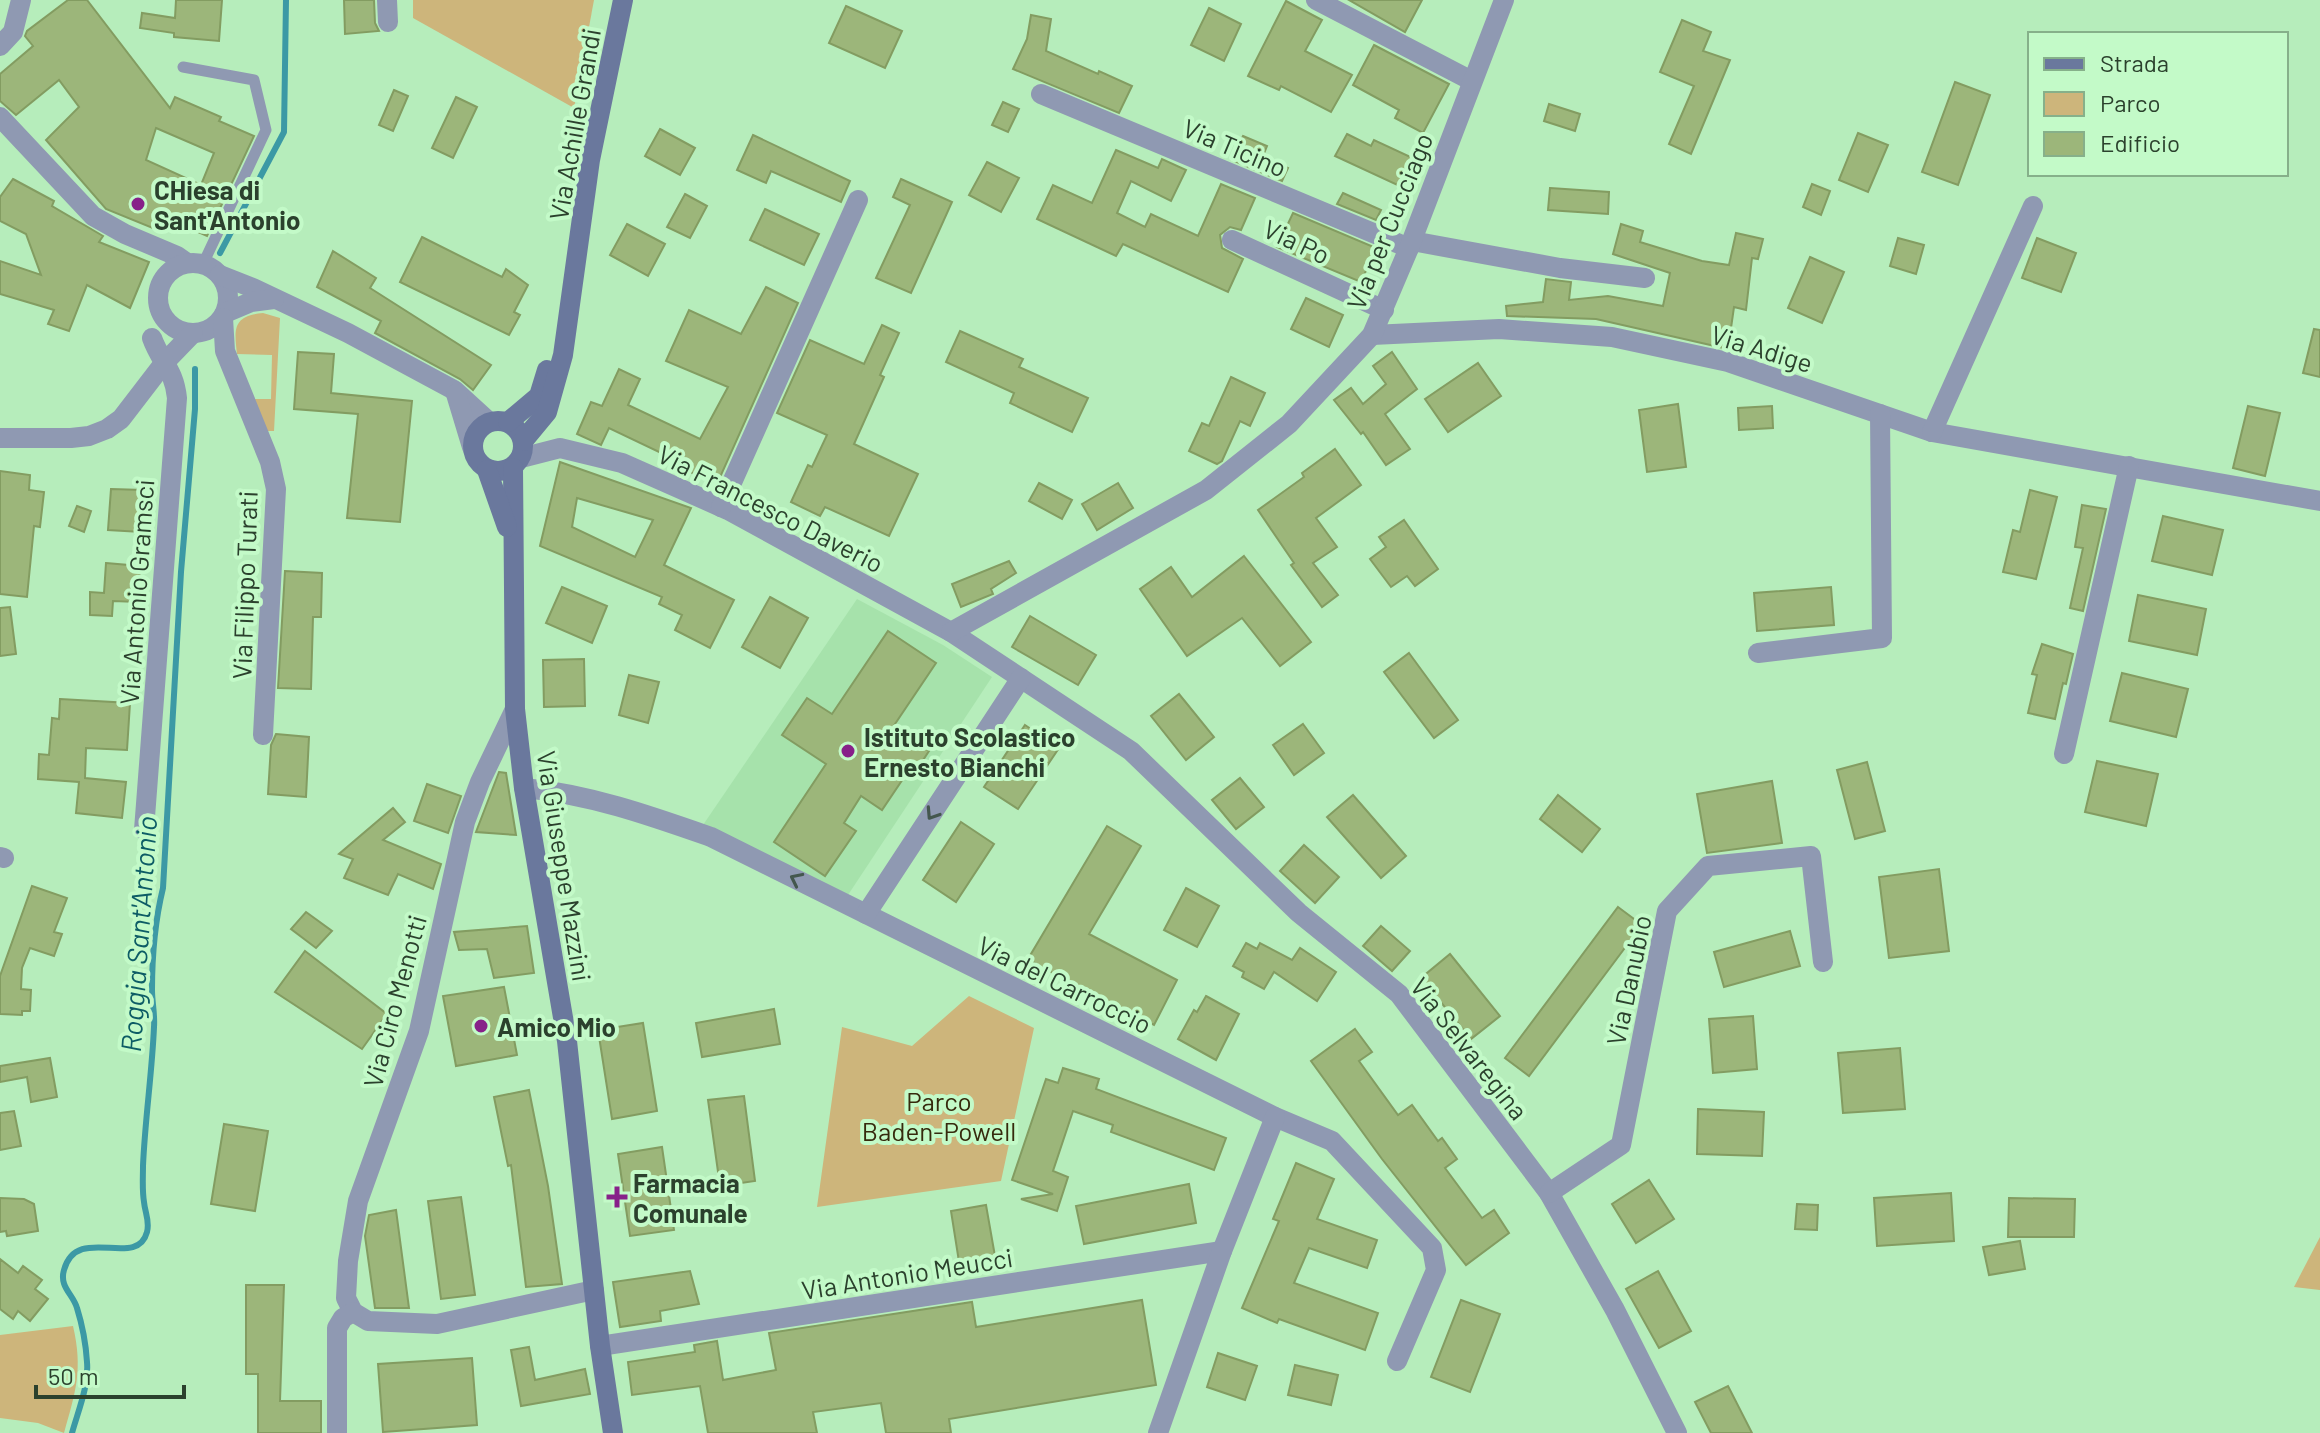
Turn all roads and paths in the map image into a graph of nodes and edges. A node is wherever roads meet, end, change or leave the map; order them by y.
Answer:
1 (21, 0) edge
2 (387, 0) edge
3 (623, 0) edge
4 (1316, 0) edge
5 (1504, 0) edge
6 (388, 22) dead end
7 (0, 46) edge
8 (183, 67) dead end
9 (1472, 81) junction
10 (1041, 94) dead end
11 (0, 117) edge
12 (858, 200) dead end
13 (2033, 206) dead end
14 (1232, 240) dead end
15 (1411, 244) junction
16 (156, 248) junction
17 (576, 258) junction
18 (203, 268) junction
19 (167, 275) junction
20 (1645, 278) dead end
21 (274, 299) junction
22 (1384, 310) junction
23 (161, 312) junction
24 (224, 315) junction
25 (197, 332) junction
26 (1372, 335) junction
27 (152, 338) junction
28 (225, 351) junction
29 (164, 363) junction
30 (454, 390) junction
31 (129, 406) junction
32 (1880, 414) junction
33 (498, 422) junction
34 (1932, 432) junction
35 (0, 438) edge
36 (472, 447) junction
37 (519, 456) junction
38 (2129, 466) junction
39 (487, 470) junction
40 (2320, 501) edge
41 (721, 507) junction
42 (513, 543) junction
43 (951, 632) junction
44 (1758, 653) dead end
45 (1021, 678) junction
46 (515, 709) junction
47 (263, 735) dead end
48 (2064, 754) dead end
49 (524, 788) junction
50 (144, 830) dead end
51 (866, 914) junction
52 (1823, 962) dead end
53 (1275, 1117) junction
54 (1549, 1193) junction
55 (1222, 1251) junction
56 (594, 1290) junction
57 (353, 1312) junction
58 (600, 1346) junction
59 (1397, 1361) dead end
60 (337, 1433) edge
61 (613, 1433) edge
62 (1158, 1433) edge
63 (1677, 1433) edge

1 - 7 street
2 - 6 street
3 - 17 main road, Via Achille Grandi
4 - 9 street
5 - 9 street, Via per Cucciago
8 - 18 lane
9 - 15 street, Via per Cucciago
10 - 15 street, Via Ticino
11 - 16 street
12 - 41 street
13 - 34 street
14 - 22 street, Via Po
15 - 20 street, Via Ticino
15 - 22 street, Via per Cucciago
16 - 18 street
16 - 19 street
17 - 33 main road, Via Achille Grandi
17 - 37 main road, Via Achille Grandi
18 - 19 street
18 - 21 street
18 - 24 street
19 - 23 street
21 - 24 street
21 - 30 street
22 - 26 street, Via per Cucciago
23 - 25 street
23 - 27 street
24 - 25 street
24 - 28 street, Via Filippo Turati
25 - 28 street, Via Filippo Turati
25 - 29 street
26 - 32 street, Via Adige
26 - 43 street, Via per Cucciago
27 - 29 street, Via Antonio Gramsci
27 - 31 street
28 - 47 street, Via Filippo Turati
29 - 31 street
29 - 50 street, Via Antonio Gramsci
30 - 33 street
30 - 36 street
31 - 35 street
32 - 34 street, Via Adige
32 - 44 street
33 - 36 main road
33 - 37 main road
34 - 38 street, Via Adige
36 - 39 main road
37 - 39 main road
37 - 41 street, Via Francesco Daverio
37 - 42 main road, Via Giuseppe Mazzini
38 - 40 street, Via Adige
38 - 48 street
39 - 42 main road, Via Giuseppe Mazzini
41 - 43 street, Via Francesco Daverio
42 - 46 main road, Via Giuseppe Mazzini
43 - 45 street, Via Selvaregina
45 -> 51 street
45 - 54 street, Via Selvaregina
46 - 49 main road, Via Giuseppe Mazzini
46 - 57 street, Via Ciro Menotti
51 -> 49 street, Via del Carroccio
49 - 56 main road, Via Giuseppe Mazzini
51 - 53 street, Via del Carroccio
52 - 54 street, Via Danubio
53 - 55 street
53 - 59 street, Via del Carroccio
54 - 63 street, Via Selvaregina
55 - 58 street, Via Antonio Meucci
55 - 62 street
56 - 57 street
56 - 58 main road, Via Giuseppe Mazzini
57 - 60 street
58 - 61 main road, Via Giuseppe Mazzini

